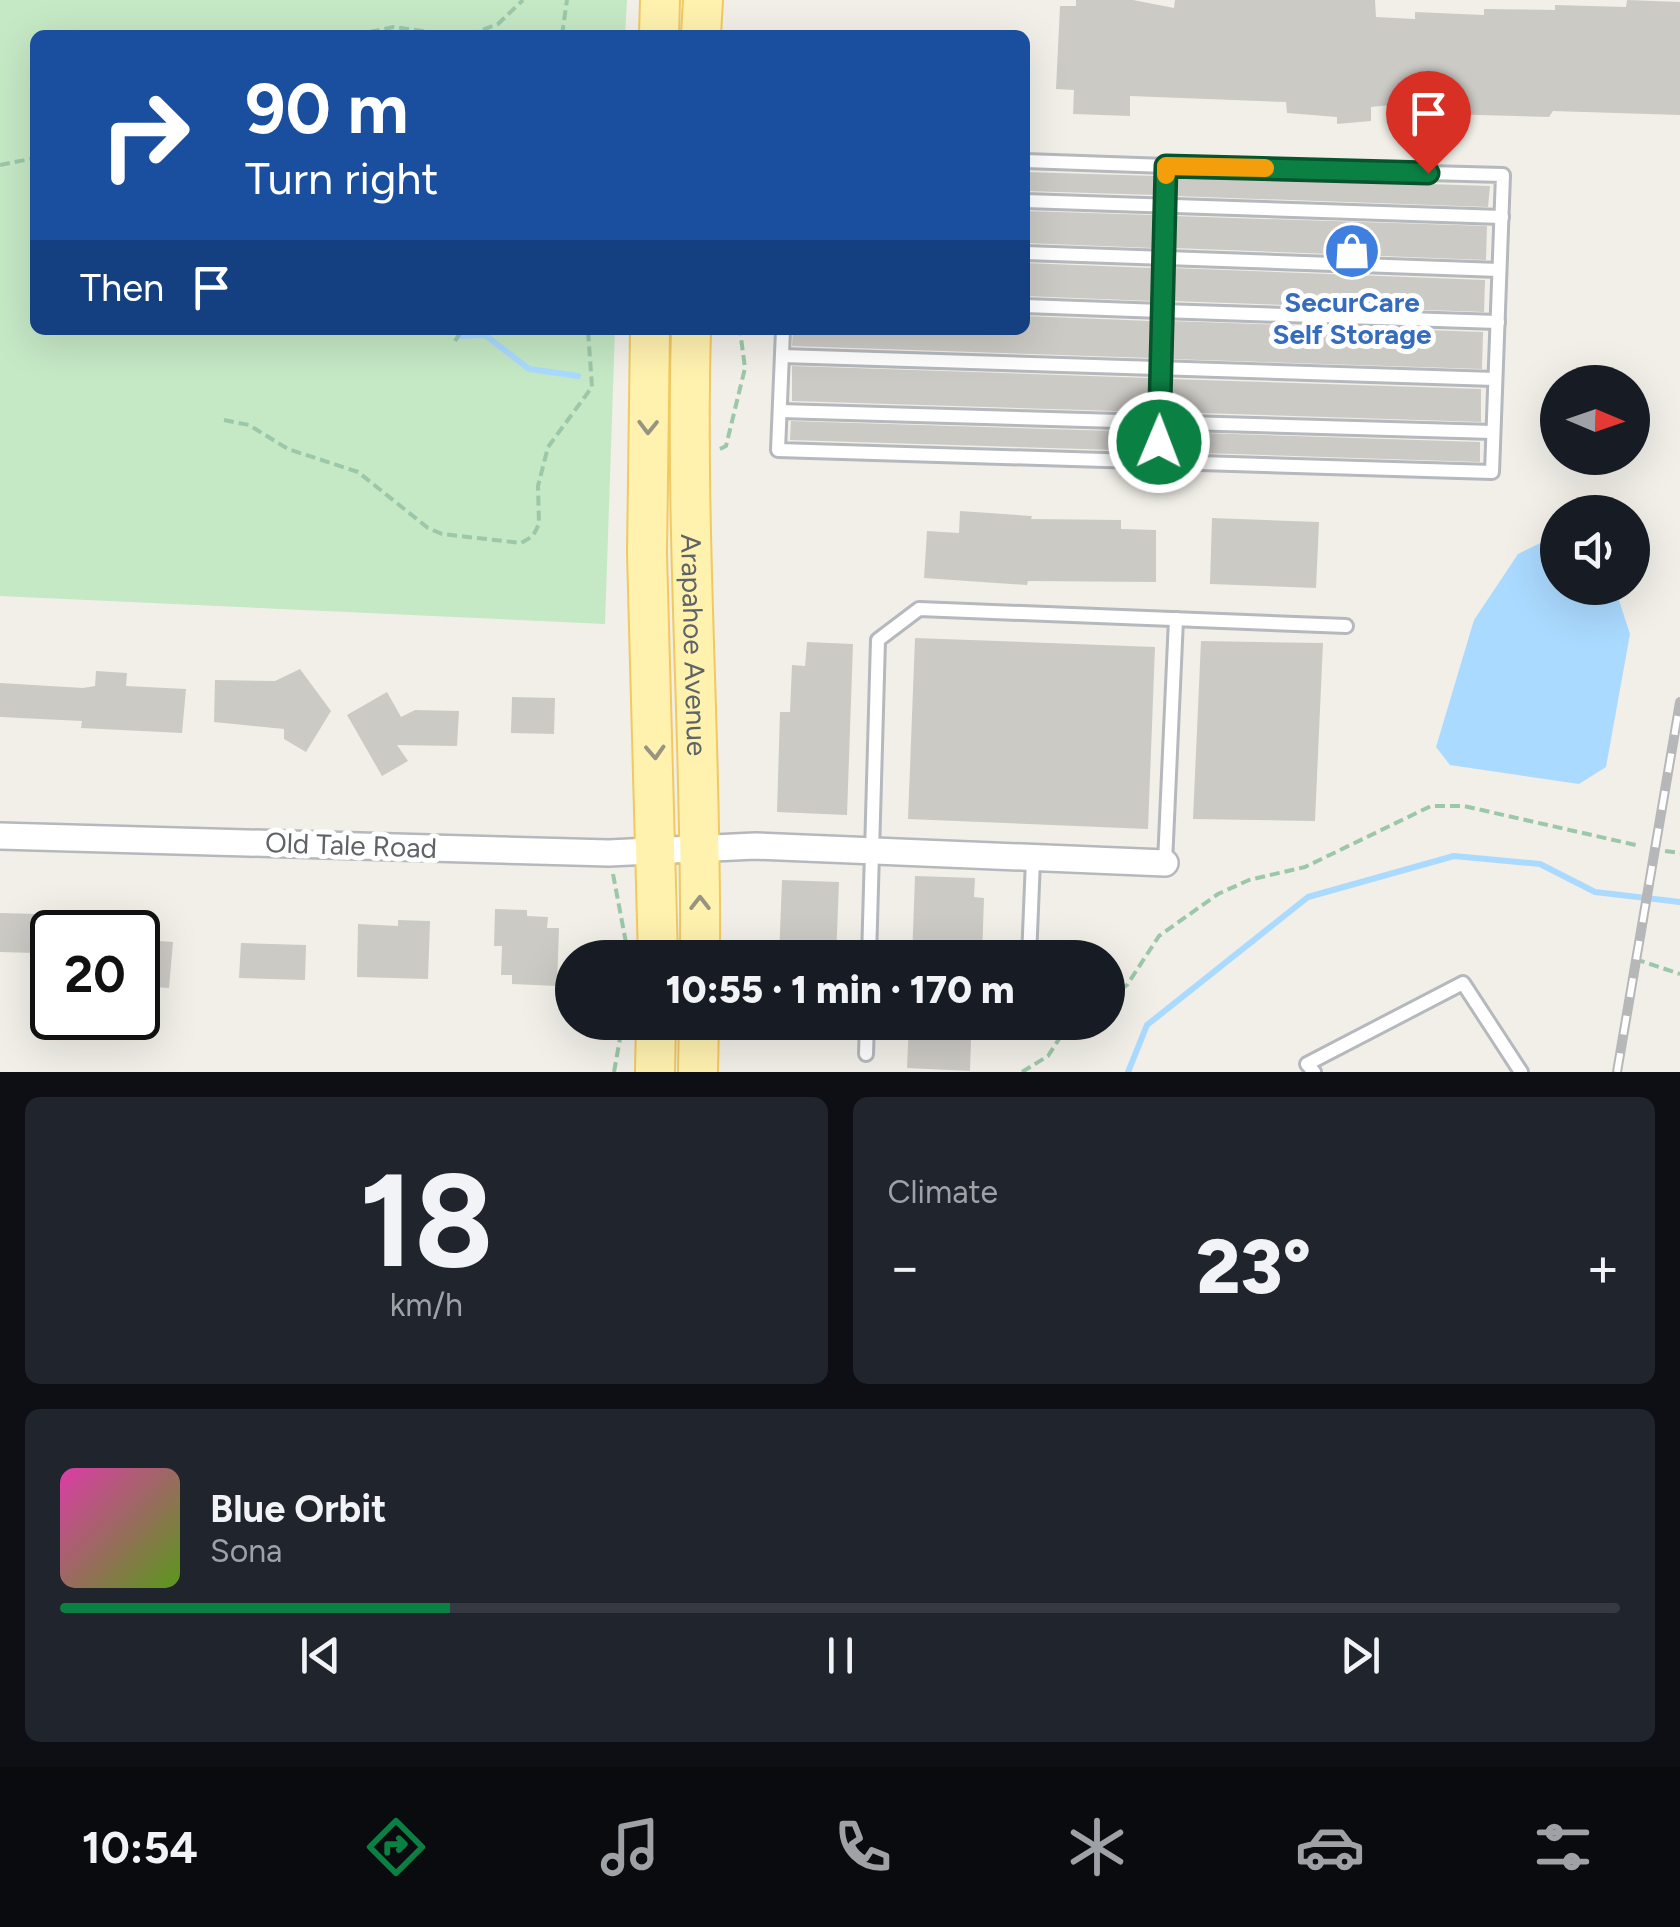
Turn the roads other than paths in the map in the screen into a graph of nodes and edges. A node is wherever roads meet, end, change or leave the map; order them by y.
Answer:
1 (660, 0) edge
2 (702, 0) edge
3 (659, 30) edge
4 (701, 30) edge
5 (1030, 161) edge
6 (1166, 166) junction
7 (1030, 201) edge
8 (1165, 205) junction
9 (1502, 217) junction
10 (1030, 253) edge
11 (1163, 258) junction
12 (1500, 270) junction
13 (1030, 306) edge
14 (1161, 310) junction
15 (1498, 322) junction
16 (650, 335) edge
17 (691, 335) edge
18 (783, 335) edge
19 (782, 356) junction
20 (1160, 368) junction
21 (1495, 379) junction
22 (780, 411) junction
23 (1159, 421) junction
24 (1493, 432) junction
25 (1159, 462) junction
26 (1176, 619) junction
27 (1346, 626) dead end
28 (0, 836) edge
29 (701, 848) junction
30 (659, 850) junction
31 (873, 852) junction
32 (1034, 860) junction
33 (1164, 864) joint
34 (658, 940) edge
35 (700, 940) edge
36 (870, 940) edge
37 (1030, 940) edge
38 (656, 1040) edge
39 (699, 1040) edge
40 (866, 1040) edge
41 (866, 1054) dead end
42 (655, 1072) edge
43 (698, 1072) edge
44 (1314, 1072) edge
45 (1521, 1072) edge

1 - 3 main road
2 - 4 main road
5 - 6 lane
6 - 8 lane
6 - 9 lane
7 - 8 lane
8 - 9 lane
8 - 11 lane
9 - 12 lane
10 - 11 lane
11 - 12 lane
11 - 14 lane
12 - 15 lane
13 - 14 lane
14 - 15 lane
14 - 20 lane
15 - 21 lane
16 -> 30 main road, Arapahoe Avenue
17 - 29 main road, Arapahoe Avenue
18 - 19 lane
19 - 20 lane
19 - 22 lane
20 - 21 lane
20 - 23 lane
21 - 24 lane
22 - 23 lane
22 - 25 lane
23 - 24 lane
23 - 25 lane
24 - 25 lane
26 - 27 lane
26 - 31 lane
26 - 33 lane
28 - 30 street, Old Tale Road
29 - 30 street, Old Tale Road
29 - 31 street, Old Tale Road
35 -> 29 main road, Arapahoe Avenue
30 - 34 main road, Arapahoe Avenue
31 - 32 street, Old Tale Road
31 - 36 lane
32 - 33 street, Old Tale Road
32 - 37 lane
38 - 42 main road
39 - 43 main road
40 - 41 lane
44 - 45 lane

